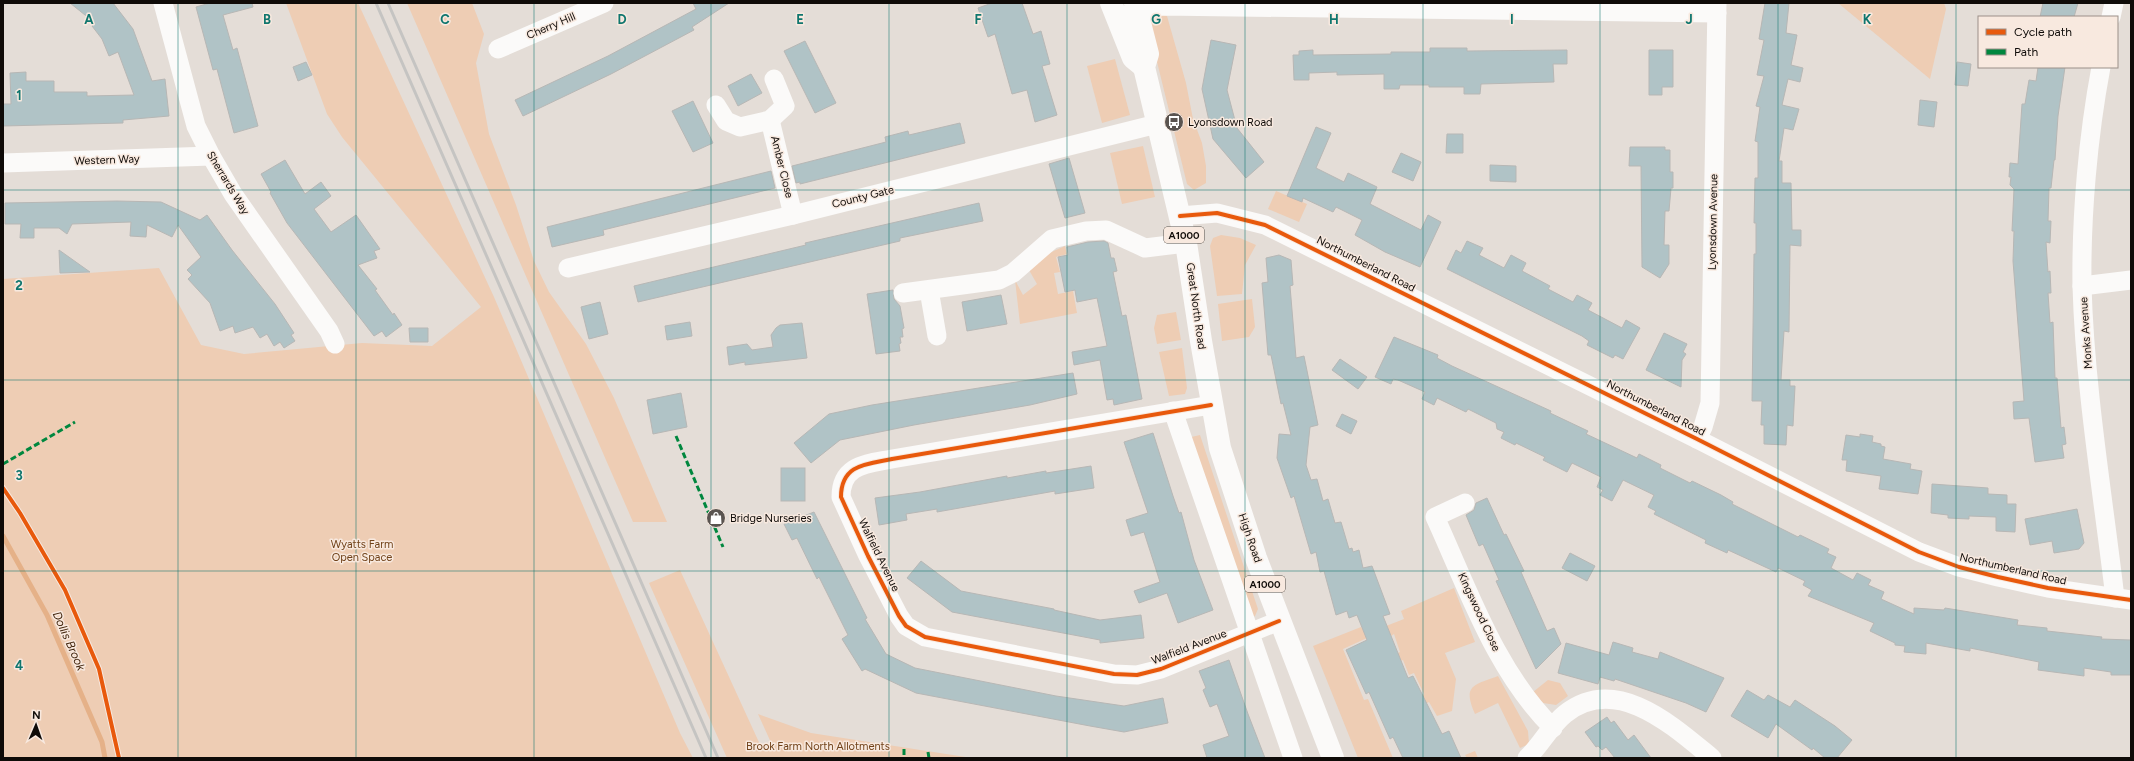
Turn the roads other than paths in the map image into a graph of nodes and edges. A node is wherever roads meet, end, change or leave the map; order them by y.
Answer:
1 (163, 3) edge
2 (604, 3) edge
3 (2114, 3) edge
4 (1136, 7) edge
5 (1717, 8) edge
6 (1114, 10) edge
7 (2111, 16) edge
8 (498, 49) dead end
9 (1144, 67) junction
10 (2101, 68) edge
11 (774, 78) dead end
12 (716, 105) dead end
13 (770, 120) junction
14 (1157, 124) junction
15 (210, 156) junction
16 (3, 163) edge
17 (793, 215) junction
18 (1180, 216) junction
19 (1186, 243) junction
20 (568, 268) dead end
21 (2131, 280) edge
22 (2082, 286) junction
23 (929, 290) junction
24 (903, 294) dead end
25 (937, 336) dead end
26 (335, 344) dead end
27 (1211, 405) junction
28 (1173, 412) junction
29 (1697, 439) junction
30 (1465, 503) dead end
31 (2123, 599) edge
32 (1279, 621) junction
33 (1249, 633) junction
34 (1553, 728) junction
35 (1293, 758) edge
36 (1333, 758) edge
37 (1527, 758) edge
38 (1712, 758) edge

1 - 15 street, Sherrards Way
2 - 8 street, Cherry Hill
3 - 7 street
4 - 5 street
4 - 6 street
4 - 9 main road, Great North Road / A1000
5 - 29 street, Lyonsdown Avenue
6 - 9 main road, Great North Road / A1000
9 - 14 main road, Great North Road / A1000
10 - 22 street, Monks Avenue
11 - 13 street
12 - 13 street
13 - 17 street, Amber Close
14 - 17 street, County Gate
14 - 18 main road, Great North Road / A1000
15 - 16 street, Western Way
15 - 26 street, Sherrards Way
17 - 20 street, County Gate
18 - 19 main road, Great North Road / A1000
18 - 29 street, Northumberland Road
19 - 23 street
19 - 27 main road, Great North Road / A1000
21 - 22 street
22 - 31 street, Monks Avenue
23 - 24 street
23 - 25 street
27 - 28 street, Walfield Avenue
27 - 32 main road, High Road / A1000
28 - 33 street
28 - 33 street, Walfield Avenue
29 - 31 street, Northumberland Road
30 - 34 street, Kingswood Close
32 - 33 street, Walfield Avenue
32 - 36 main road, High Road / A1000
33 - 35 street
34 - 37 street
34 - 38 street

